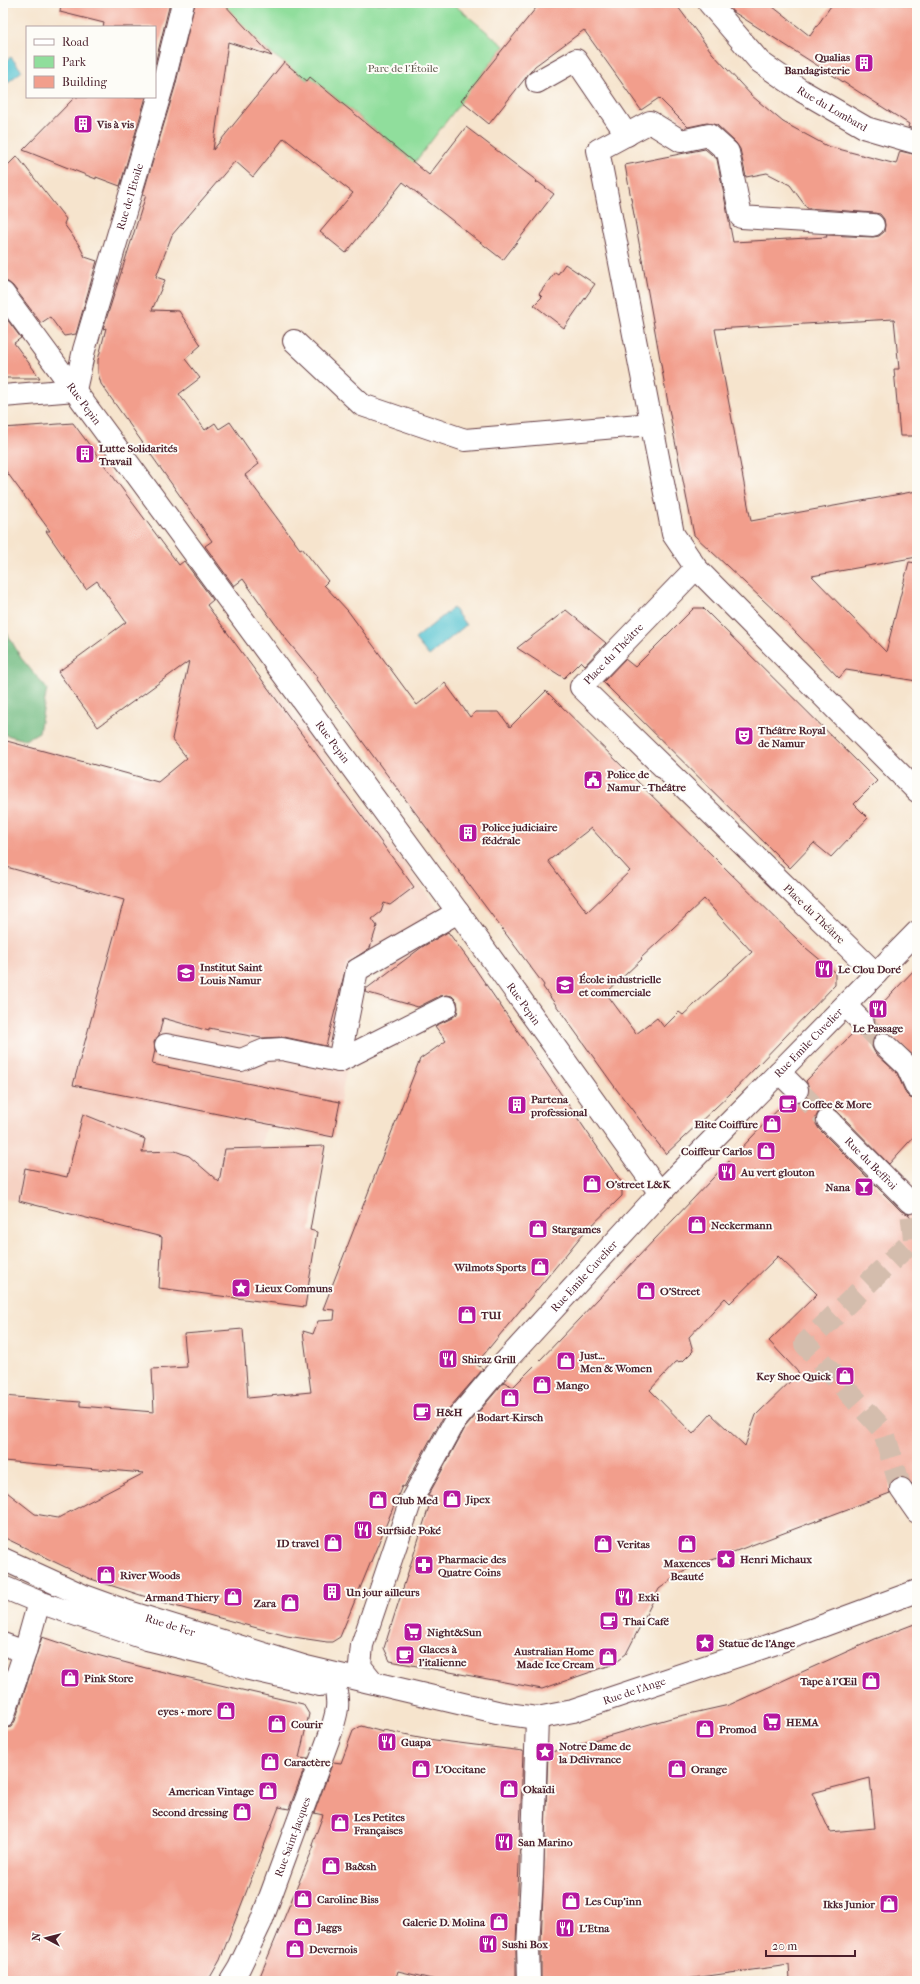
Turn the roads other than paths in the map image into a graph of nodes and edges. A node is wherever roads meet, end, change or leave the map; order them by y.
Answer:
1 (184, 3) edge
2 (709, 3) edge
3 (537, 82) dead end
4 (627, 135) junction
5 (917, 143) edge
6 (873, 225) dead end
7 (3, 293) edge
8 (294, 341) dead end
9 (75, 390) junction
10 (3, 396) edge
11 (651, 424) junction
12 (696, 568) junction
13 (917, 791) edge
14 (458, 912) junction
15 (917, 932) edge
16 (876, 974) junction
17 (846, 1006) junction
18 (446, 1007) dead end
19 (863, 1023) tunnel mouth
20 (884, 1044) tunnel mouth
21 (166, 1046) dead end
22 (338, 1061) junction
23 (779, 1072) junction
24 (917, 1088) edge
25 (797, 1090) tunnel mouth
26 (828, 1120) tunnel mouth
27 (660, 1193) junction
28 (917, 1199) edge
29 (901, 1489) tunnel mouth
30 (917, 1512) edge
31 (3, 1559) edge
32 (3, 1588) edge
33 (917, 1591) edge
34 (39, 1602) junction
35 (3, 1644) edge
36 (25, 1652) junction
37 (353, 1678) junction
38 (3, 1717) edge
39 (537, 1718) junction
40 (231, 1981) edge
41 (529, 1981) edge

1 - 9 street, Rue de l'Etoile
2 - 5 street, Rue du Lombard
3 - 4 street
4 - 6 street
4 - 11 street
7 - 9 street, Rue Pepin
8 - 11 street
9 - 10 street
9 - 14 street, Rue Pepin
11 - 12 street
12 - 13 street
12 - 16 street, Place du Théâtre
14 - 22 street
14 - 27 street, Rue Pepin
15 - 16 street, Rue Emile Cuvelier
16 - 17 street, Rue Emile Cuvelier
17 - 19 street
17 - 23 street, Rue Emile Cuvelier
18 - 22 street
20 - 24 street
21 - 22 street
23 - 25 street
23 - 27 street, Rue Emile Cuvelier
26 - 28 street, Rue du Beffroi
27 - 37 street, Rue Emile Cuvelier
29 - 30 street
31 - 37 street, Rue de Fer
32 - 34 street, Rue de Fer
33 - 39 street, Rue de l'Ange
34 - 36 street
34 - 37 street, Rue de Fer
35 - 36 street
36 - 38 street
37 - 39 street, Rue de l'Ange
37 - 40 street, Rue Saint-Jacques
39 - 41 street

